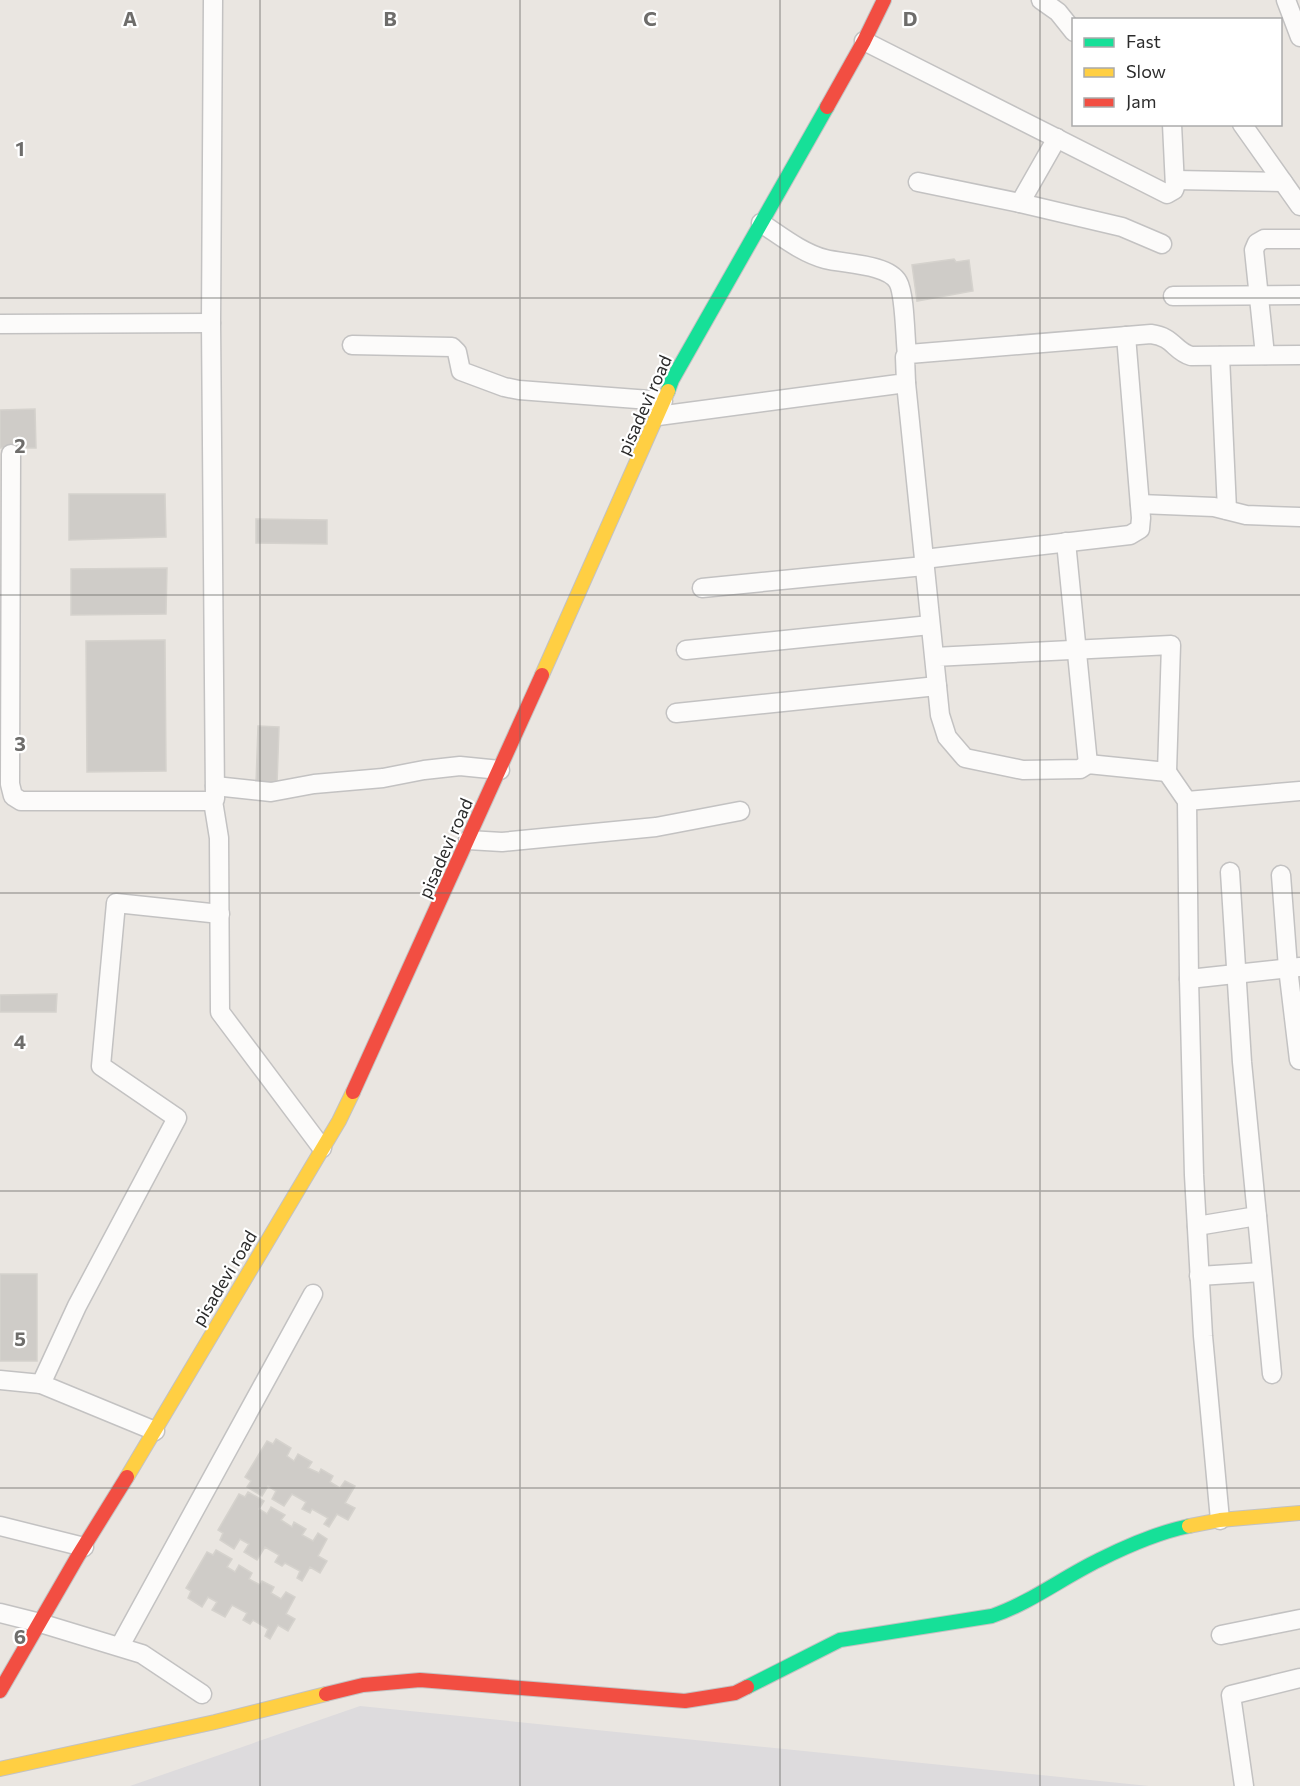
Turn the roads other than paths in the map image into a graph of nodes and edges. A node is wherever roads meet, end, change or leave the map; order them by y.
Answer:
1 (213, 0) edge
2 (884, 0) edge
3 (1041, 0) edge
4 (1286, 0) edge
5 (1072, 30) edge
6 (1300, 37) edge
7 (864, 41) junction
8 (1172, 126) edge
9 (1243, 126) edge
10 (1057, 138) junction
11 (1175, 180) junction
12 (918, 182) dead end
13 (1283, 182) junction
14 (1020, 203) junction
15 (1300, 206) edge
16 (761, 223) junction
17 (1300, 239) edge
18 (1162, 244) dead end
19 (1259, 295) junction
20 (1300, 295) edge
21 (1173, 296) dead end
22 (211, 323) junction
23 (0, 324) edge
24 (1126, 336) junction
25 (352, 345) dead end
26 (907, 355) junction
27 (1266, 355) junction
28 (1300, 355) edge
29 (1220, 356) junction
30 (906, 383) junction
31 (661, 409) junction
32 (11, 454) dead end
33 (1140, 504) junction
34 (1227, 510) junction
35 (1300, 517) edge
36 (1066, 542) junction
37 (924, 562) junction
38 (702, 588) dead end
39 (930, 625) junction
40 (1078, 648) junction
41 (686, 650) dead end
42 (934, 657) junction
43 (937, 686) junction
44 (676, 713) dead end
45 (1088, 764) junction
46 (500, 770) junction
47 (1167, 772) junction
48 (1300, 791) edge
49 (214, 794) junction
50 (1187, 801) junction
51 (740, 811) dead end
52 (468, 840) junction
53 (1230, 872) dead end
54 (1281, 875) dead end
55 (220, 914) junction
56 (1294, 968) edge
57 (1236, 974) junction
58 (1189, 979) junction
59 (1299, 1060) edge
60 (322, 1148) junction
61 (1257, 1216) junction
62 (1197, 1226) junction
63 (1263, 1272) junction
64 (1199, 1276) junction
65 (313, 1294) dead end
66 (1272, 1374) dead end
67 (0, 1380) edge
68 (41, 1383) junction
69 (155, 1431) junction
70 (1300, 1513) edge
71 (1220, 1520) junction
72 (0, 1526) edge
73 (84, 1547) junction
74 (0, 1613) edge
75 (1300, 1619) edge
76 (40, 1623) junction
77 (1221, 1635) dead end
78 (120, 1646) junction
79 (1300, 1678) edge
80 (0, 1691) edge
81 (202, 1694) dead end
82 (0, 1769) edge
83 (1244, 1786) edge

1 - 22 street
2 - 7 street, pisadevi road
3 - 5 street
4 - 6 street
7 - 10 street
7 - 16 street, pisadevi road
8 - 11 street
9 - 13 street
10 - 11 street
10 - 14 street
11 - 13 street
12 - 14 street
13 - 15 street
14 - 18 street
16 - 26 street
16 - 31 street, pisadevi road
17 - 19 street
19 - 20 street
19 - 21 street
19 - 27 street
22 - 23 street
22 - 49 street
24 - 26 street
24 - 29 street
24 - 33 street
25 - 31 street
26 - 30 street
27 - 28 street
27 - 29 street
29 - 34 street
30 - 31 street
30 - 37 street
31 - 46 street, pisadevi road
32 - 49 street
33 - 34 street
33 - 36 street
34 - 35 street
36 - 37 street
36 - 40 street
37 - 38 street
37 - 39 street
39 - 41 street
39 - 42 street
40 - 42 street
40 - 45 street
40 - 47 street
42 - 43 street
43 - 44 street
43 - 45 street
45 - 47 street
46 - 49 street
46 - 52 street, pisadevi road
47 - 50 street
48 - 50 street
49 - 55 street
50 - 58 street
51 - 52 street
52 - 60 street, pisadevi road
53 - 57 street
54 - 56 street
55 - 60 street
55 - 68 street
56 - 57 street
56 - 59 street
57 - 58 street
57 - 61 street
58 - 62 street
60 - 69 street, pisadevi road
61 - 62 street
61 - 63 street
62 - 64 street
63 - 64 street
63 - 66 street
64 - 71 street
65 - 78 street
67 - 68 street
68 - 69 street
69 - 73 street, pisadevi road
70 - 71 street
71 - 82 street
72 - 73 street
73 - 76 street, pisadevi road
74 - 76 street
75 - 77 street
76 - 78 street
76 - 80 street, pisadevi road
78 - 81 street
79 - 83 street

